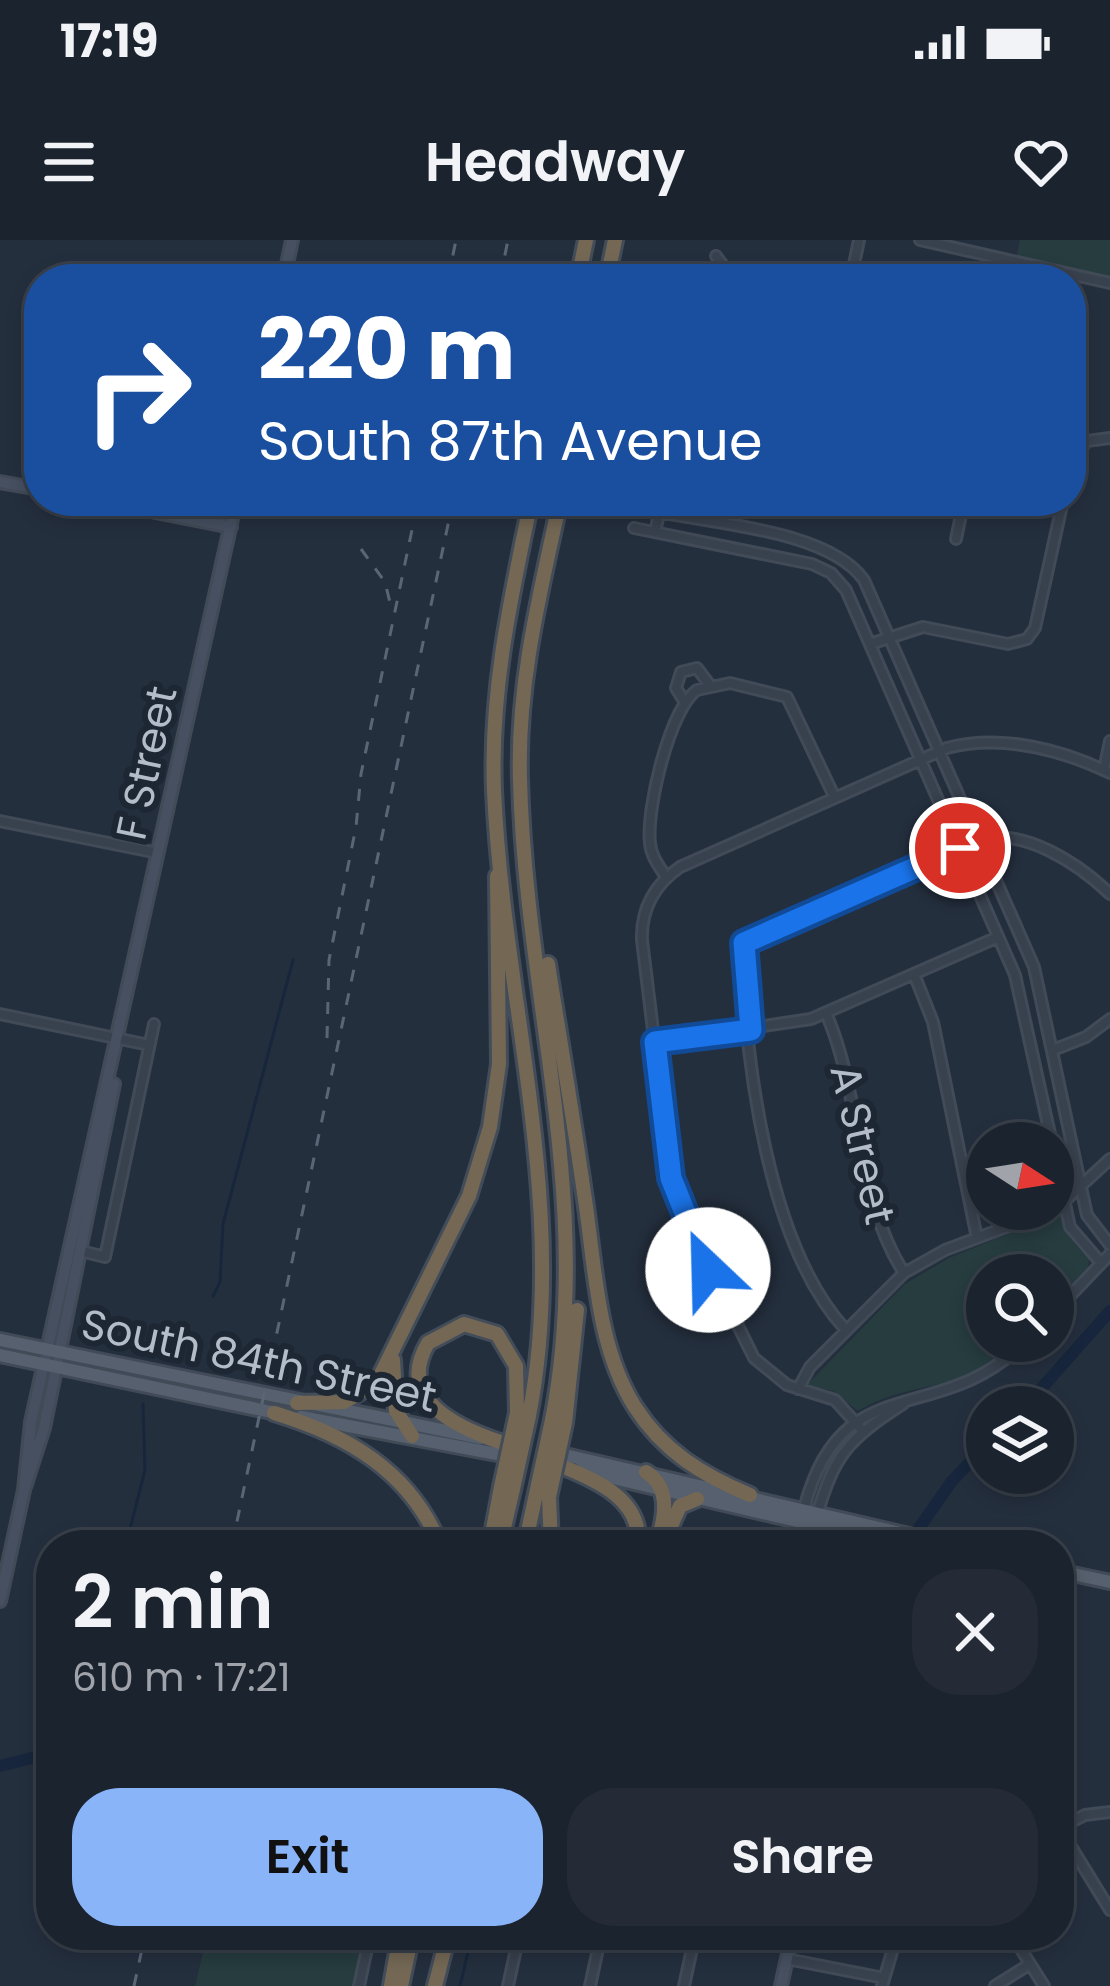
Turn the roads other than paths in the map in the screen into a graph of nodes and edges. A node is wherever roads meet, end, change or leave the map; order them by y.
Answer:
1 (920, 240) edge
2 (716, 256) dead end
3 (722, 264) edge
4 (1026, 264) edge
5 (176, 516) edge
6 (233, 516) edge
7 (528, 516) edge
8 (557, 516) edge
9 (658, 516) edge
10 (676, 516) edge
11 (961, 516) edge
12 (1059, 516) edge
13 (231, 527) junction
14 (634, 528) dead end
15 (655, 532) junction
16 (956, 539) dead end
17 (889, 636) junction
18 (871, 644) junction
19 (709, 684) junction
20 (684, 701) junction
21 (1110, 741) edge
22 (940, 752) junction
23 (921, 760) junction
24 (1107, 772) edge
25 (520, 792) junction
26 (835, 798) junction
27 (0, 821) edge
28 (978, 840) junction
29 (960, 848) junction
30 (160, 854) junction
31 (500, 859) junction
32 (666, 877) junction
33 (1110, 894) edge
34 (998, 937) junction
35 (914, 974) junction
36 (826, 1013) junction
37 (0, 1014) edge
38 (1110, 1019) edge
39 (154, 1024) dead end
40 (751, 1030) junction
41 (121, 1039) junction
42 (655, 1042) junction
43 (149, 1045) junction
44 (1053, 1050) junction
45 (1047, 1122) edge
46 (1110, 1159) edge
47 (1081, 1187) junction
48 (1074, 1193) edge
49 (996, 1230) edge
50 (1074, 1230) edge
51 (977, 1238) junction
52 (1110, 1249) edge
53 (81, 1251) junction
54 (1101, 1263) junction
55 (904, 1273) junction
56 (1074, 1291) edge
57 (845, 1329) junction
58 (401, 1339) junction
59 (0, 1340) edge
60 (0, 1355) edge
61 (52, 1358) junction
62 (1000, 1362) edge
63 (798, 1389) junction
64 (297, 1402) junction
65 (904, 1403) junction
66 (274, 1412) junction
67 (523, 1414) junction
68 (855, 1419) junction
69 (400, 1422) junction
70 (862, 1431) junction
71 (412, 1436) junction
72 (502, 1447) junction
73 (564, 1463) junction
74 (646, 1472) junction
75 (507, 1488) junction
76 (662, 1490) junction
77 (750, 1495) junction
78 (543, 1496) junction
79 (697, 1498) junction
80 (810, 1515) junction
81 (432, 1530) edge
82 (494, 1530) edge
83 (502, 1530) edge
84 (531, 1530) edge
85 (548, 1530) edge
86 (638, 1530) edge
87 (661, 1530) edge
88 (666, 1530) edge
89 (862, 1530) edge
90 (1074, 1574) edge
91 (1110, 1582) edge
92 (0, 1601) edge
93 (1110, 1812) edge
94 (1074, 1820) edge
95 (1074, 1851) edge
96 (1110, 1910) edge
97 (367, 1950) edge
98 (398, 1950) edge
99 (409, 1950) edge
100 (437, 1950) edge
101 (443, 1950) edge
102 (516, 1950) edge
103 (598, 1950) edge
104 (692, 1950) edge
105 (789, 1950) edge
106 (893, 1950) edge
107 (1021, 1950) edge
108 (787, 1959) junction
109 (1030, 1964) junction
110 (883, 1982) edge
111 (359, 1986) edge
112 (392, 1986) edge
113 (401, 1986) edge
114 (431, 1986) edge
115 (508, 1986) edge
116 (590, 1986) edge
117 (684, 1986) edge
118 (781, 1986) edge
119 (995, 1986) edge
120 (1044, 1986) edge

1 - 4 street
2 - 3 street
5 - 13 street
6 - 13 street, F Street
7 - 31 highway
8 - 25 highway
9 - 15 street
10 - 17 street
11 - 16 street
12 - 17 street
13 - 30 street, F Street
14 - 15 street
15 - 18 street
17 - 18 street
17 - 22 street
18 - 23 street
19 - 20 street
19 - 20 street
19 - 26 street
20 - 32 street
21 - 24 street
22 - 23 street
22 - 24 street
22 - 28 street
23 - 26 street
23 - 29 street
25 - 77 highway
25 - 78 highway, bridge
26 - 32 street
27 - 30 street
28 - 33 street
28 - 44 street
29 - 34 street
29 - 40 street
30 - 41 street, F Street
31 - 58 highway
31 - 67 highway
32 - 42 street
34 - 35 street
34 - 45 street
35 - 36 street
35 - 51 street
36 - 40 street
36 - 55 street, A Street
37 - 41 street
38 - 44 street
39 - 43 street
40 - 42 street
40 - 57 street
41 - 43 street
41 - 53 street, F Street
41 - 61 street, F Street
42 - 63 street
43 - 53 street
44 - 47 street
46 - 47 street
47 - 48 street
47 - 52 street
49 - 51 street
50 - 54 street
51 - 55 street
52 - 54 street
53 - 61 street, F Street
54 - 56 street
55 - 57 street
57 - 63 street
58 - 64 highway
58 - 69 highway
59 - 61 main road, South 84th Street
60 - 61 main road, South 84th Street
61 - 64 main road, South 84th Street
61 - 66 main road, South 84th Street
61 - 92 street, F Street
62 - 65 street
63 - 68 street
64 - 69 main road, South 84th Street
65 - 68 street
65 - 70 street
66 - 71 main road, South 84th Street
66 - 81 highway
67 - 72 highway
67 - 75 highway, bridge
68 - 70 street
68 - 80 street
69 - 71 highway
69 - 72 main road, South 84th Street
70 - 80 street
71 - 72 main road, South 84th Street
73 - 74 main road
73 - 76 main road
73 - 86 highway
74 - 76 highway
74 - 77 main road
75 - 82 highway
75 - 83 highway
76 - 79 main road
76 - 87 highway
77 - 80 main road
78 - 84 highway
78 - 85 highway
79 - 80 main road
79 - 88 highway
80 - 89 main road
90 - 91 main road
93 - 94 street
95 - 96 street
97 - 111 street
98 - 112 highway
99 - 113 highway
100 - 114 highway
101 - 114 highway
102 - 115 street
103 - 116 street
104 - 117 street
105 - 108 street
106 - 110 street
107 - 109 street
108 - 110 street
108 - 118 street
109 - 119 street
109 - 120 street

